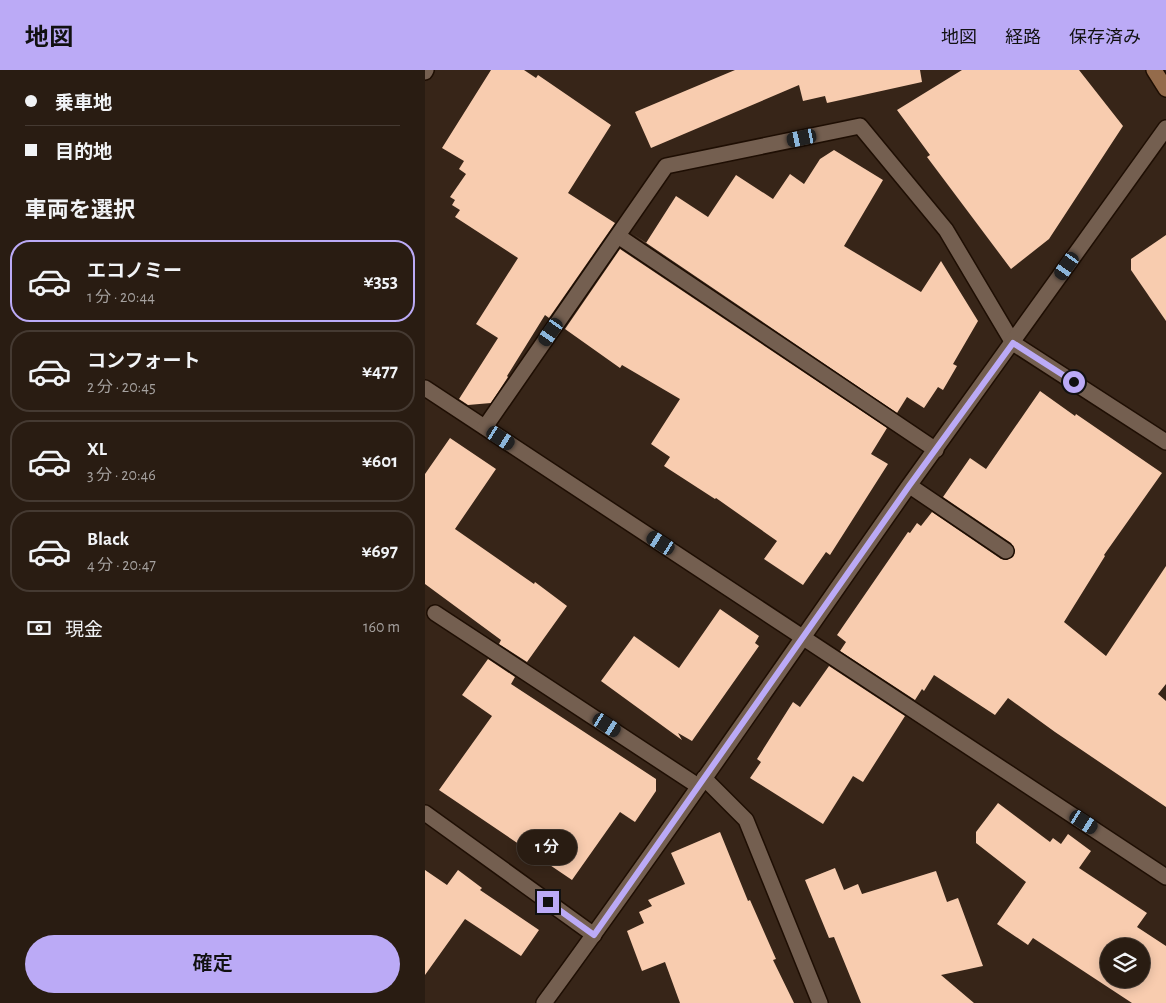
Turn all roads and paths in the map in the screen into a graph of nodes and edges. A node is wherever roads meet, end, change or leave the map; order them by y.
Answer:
1 (1154, 70) edge
2 (1166, 89) edge
3 (1166, 128) edge
4 (618, 236) junction
5 (1013, 343) junction
6 (425, 388) edge
7 (485, 427) junction
8 (1166, 442) edge
9 (936, 450) junction
10 (909, 486) junction
11 (1006, 551) dead end
12 (435, 613) dead end
13 (804, 638) junction
14 (701, 782) junction
15 (425, 813) edge
16 (1166, 877) edge
17 (594, 935) junction
18 (544, 1003) edge
19 (820, 1003) edge

1 - 2 main road
3 - 5 street
4 - 5 street
4 - 7 street
4 - 9 street
5 - 8 street
5 - 9 street
6 - 7 street
7 - 13 street
9 - 10 street
10 - 11 street
10 - 13 street
12 - 14 street
13 - 14 street
13 - 16 street
14 - 17 street
14 - 19 street
15 - 17 street
17 - 18 street

